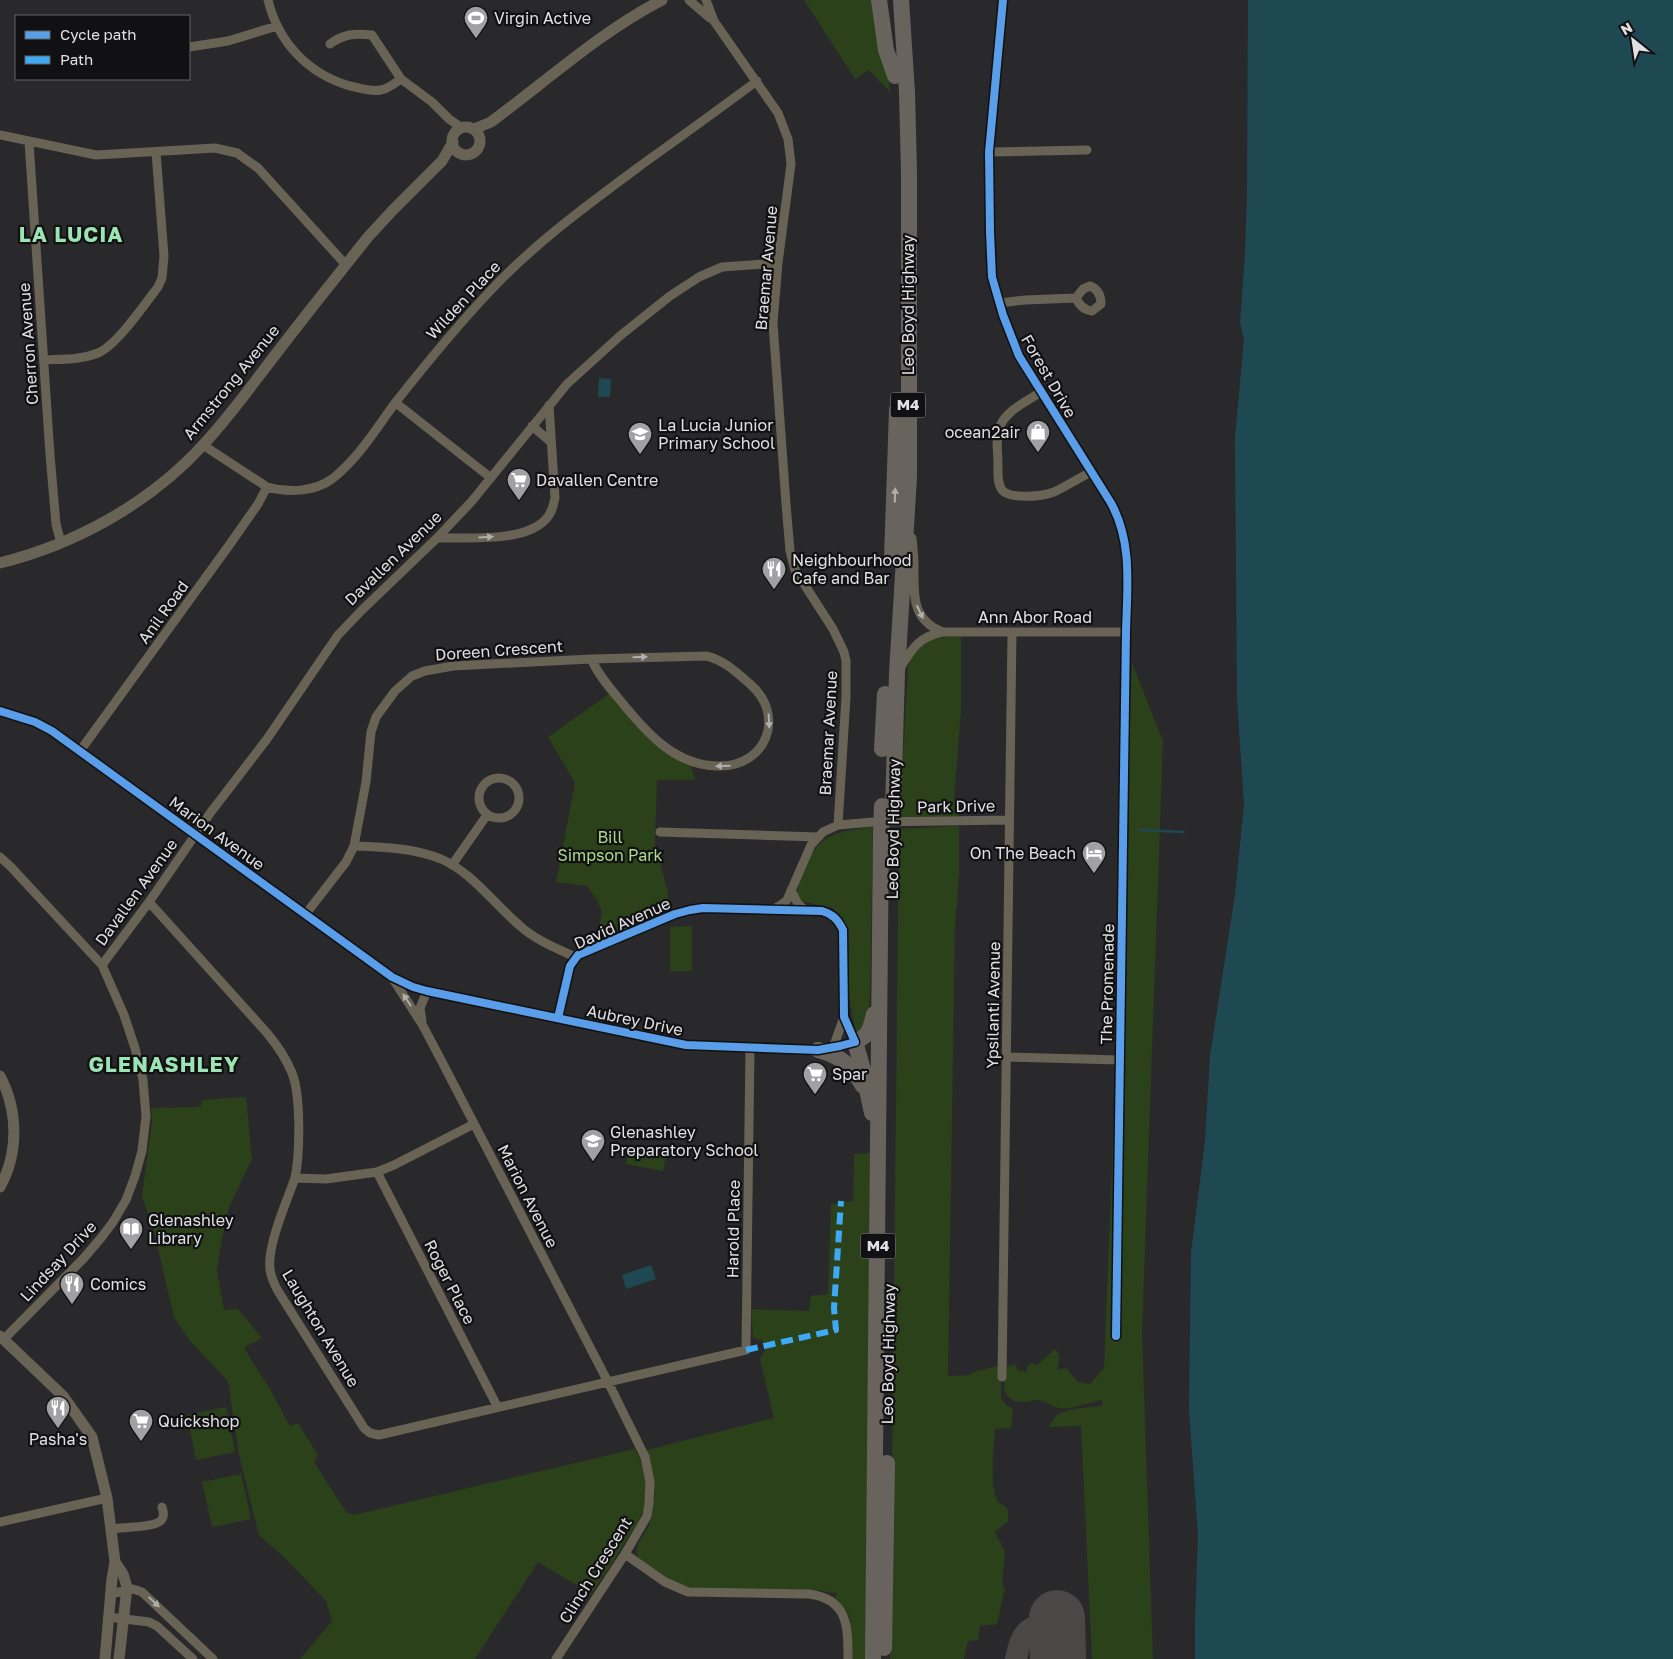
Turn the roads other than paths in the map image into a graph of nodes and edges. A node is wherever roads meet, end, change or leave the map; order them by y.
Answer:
1 (268, 0) edge
2 (651, 0) edge
3 (662, 0) edge
4 (689, 0) edge
5 (706, 0) edge
6 (878, 0) edge
7 (890, 0) edge
8 (900, 0) edge
9 (1003, 0) edge
10 (644, 10) junction
11 (714, 21) junction
12 (277, 26) junction
13 (330, 44) dead end
14 (190, 48) edge
15 (895, 76) junction
16 (401, 79) junction
17 (757, 81) junction
18 (465, 134) junction
19 (0, 135) edge
20 (29, 142) junction
21 (1087, 150) dead end
22 (156, 152) junction
23 (989, 152) junction
24 (463, 154) junction
25 (442, 161) junction
26 (778, 263) junction
27 (346, 265) junction
28 (1076, 298) dead end
29 (1000, 304) junction
30 (44, 360) junction
31 (1041, 392) junction
32 (396, 402) junction
33 (549, 405) junction
34 (532, 426) junction
35 (551, 442) junction
36 (203, 445) junction
37 (1091, 472) junction
38 (908, 477) junction
39 (490, 478) junction
40 (267, 487) junction
41 (437, 538) junction
42 (61, 544) junction
43 (0, 563) edge
44 (943, 632) junction
45 (1012, 632) junction
46 (1126, 632) junction
47 (591, 659) junction
48 (897, 673) junction
49 (0, 711) edge
50 (80, 751) junction
51 (887, 808) junction
52 (487, 815) junction
53 (1009, 820) junction
54 (838, 825) junction
55 (660, 832) dead end
56 (887, 833) junction
57 (196, 835) junction
58 (818, 837) junction
59 (354, 846) junction
60 (0, 857) edge
61 (452, 865) junction
62 (791, 890) junction
63 (149, 902) junction
64 (772, 910) junction
65 (806, 911) junction
66 (306, 915) junction
67 (575, 957) junction
68 (102, 965) junction
69 (392, 977) junction
70 (413, 987) joint
71 (427, 990) junction
72 (880, 996) junction
73 (844, 1017) junction
74 (558, 1018) junction
75 (422, 1024) junction
76 (854, 1042) junction
77 (750, 1048) junction
78 (825, 1049) junction
79 (1007, 1056) junction
80 (1120, 1060) junction
81 (0, 1076) edge
82 (871, 1109) junction
83 (474, 1124) junction
84 (377, 1172) junction
85 (879, 1173) junction
86 (295, 1178) junction
87 (0, 1186) edge
88 (1116, 1336) dead end
89 (2, 1338) edge
90 (746, 1350) joint
91 (1002, 1377) dead end
92 (608, 1382) junction
93 (497, 1406) junction
94 (107, 1498) junction
95 (162, 1507) dead end
96 (0, 1522) edge
97 (111, 1529) junction
98 (625, 1554) junction
99 (116, 1562) junction
100 (126, 1590) junction
101 (110, 1594) junction
102 (108, 1617) junction
103 (124, 1619) junction
104 (105, 1659) edge
105 (119, 1659) edge
106 (193, 1659) edge
107 (213, 1659) edge
108 (556, 1659) edge
109 (848, 1659) edge
110 (873, 1659) edge
111 (884, 1659) edge

1 - 12 street
2 - 10 street
3 - 10 street
4 - 11 street, Braemar Avenue
5 - 11 street, Braemar Avenue
6 - 15 highway
7 - 15 highway, Leo Boyd Highway / M4
8 - 38 highway, Leo Boyd Highway / M4
9 - 23 street, Forest Drive
10 - 18 street
11 - 17 street, Braemar Avenue
12 - 14 street
12 - 16 street
13 - 16 street
51 -> 15 highway, Leo Boyd Highway / M4
16 - 18 street
17 - 26 street, Braemar Avenue
17 - 32 street, Wilden Place
18 - 24 street
18 - 24 street, Armstrong Avenue
18 - 25 street, Armstrong Avenue
19 - 20 street
20 - 22 street
20 - 30 street, Cherron Avenue
21 - 23 street
22 - 27 street
22 - 30 street
23 - 29 street, Forest Drive
24 - 25 street, Armstrong Avenue
25 - 27 street, Armstrong Avenue
26 - 33 street, Davallen Avenue
26 - 54 street, Braemar Avenue
27 - 36 street, Armstrong Avenue
28 - 29 street
29 - 31 street, Forest Drive
30 - 42 street, Cherron Avenue
31 - 37 street, Forest Drive
31 - 37 street
32 - 39 street
32 - 40 street, Wilden Place
33 - 34 street, Davallen Avenue
33 - 35 street
34 - 35 street
34 - 39 street, Davallen Avenue
41 -> 35 street
36 - 40 street, Wilden Place
36 - 42 street, Armstrong Avenue
37 - 46 street, Forest Drive
38 -> 44 street
38 - 48 highway, Leo Boyd Highway / M4
39 - 41 street, Davallen Avenue
40 - 50 street, Anil Road
41 - 57 street, Davallen Avenue
42 - 43 street, Armstrong Avenue
44 - 45 street, Ann Abor Road
44 - 48 street, Ann Abor Road
45 - 46 street, Ann Abor Road
45 - 53 street, Ypsilanti Avenue
46 - 80 street, The Promenade
47 -> 47 street, Doreen Crescent
47 - 59 street, Doreen Crescent
48 - 51 highway, Leo Boyd Highway / M4
49 - 50 street, Marion Avenue
50 - 57 street, Marion Avenue
51 - 56 highway, Leo Boyd Highway / M4
52 - 52 street
52 - 61 street
53 - 54 street, Park Drive
53 - 79 street, Ypsilanti Avenue
54 - 58 street, Park Drive
55 - 58 street
56 - 72 highway, Leo Boyd Highway / M4
56 - 111 highway, Leo Boyd Highway / M4
57 - 63 street, Davallen Avenue
57 - 66 street, Marion Avenue
58 - 62 street, Park Drive
59 - 61 street, David Avenue
59 - 66 street, Doreen Crescent
60 - 68 street, Lindsay Drive
61 - 67 street, David Avenue
62 - 64 street, Park Drive
62 - 65 street
63 - 68 street, Davallen Avenue
63 - 86 street, Laughton Avenue
64 - 65 street
64 - 67 street, David Avenue
65 - 73 street
66 - 69 street, Marion Avenue
67 - 74 street, David Avenue
68 - 89 street, Lindsay Drive
69 - 70 street, Marion Avenue
75 -> 69 street, Marion Avenue
70 - 71 street, Aubrey Drive
71 - 74 street, Aubrey Drive
71 - 75 street
72 - 76 highway
72 - 85 highway, Leo Boyd Highway / M4
73 - 76 street
73 - 78 street
74 - 77 street, Aubrey Drive
75 - 83 street, Marion Avenue
76 - 78 street, Aubrey Drive
76 - 82 highway
77 - 78 street, Aubrey Drive
77 - 90 street, Harold Place
78 - 82 highway
79 - 80 street
79 - 91 street, Ypsilanti Avenue
80 - 88 street, The Promenade
81 - 87 street
82 - 85 highway
83 - 84 street
83 - 92 street, Marion Avenue
84 - 86 street
84 - 93 street, Roger Place
85 - 110 highway, Leo Boyd Highway / M4
86 - 93 street, Laughton Avenue
89 - 94 street
90 - 92 street, Laughton Avenue
92 - 93 street, Laughton Avenue
92 - 98 street, Clinch Crescent
94 - 96 street
94 - 97 street
95 - 97 street
97 - 99 street
98 - 108 street, Clinch Crescent
98 - 109 street
99 - 100 street
99 - 101 street
100 - 101 street
100 - 103 street
100 -> 107 street
101 - 102 street
102 - 103 street
102 - 104 street
103 - 105 street
103 - 106 street

